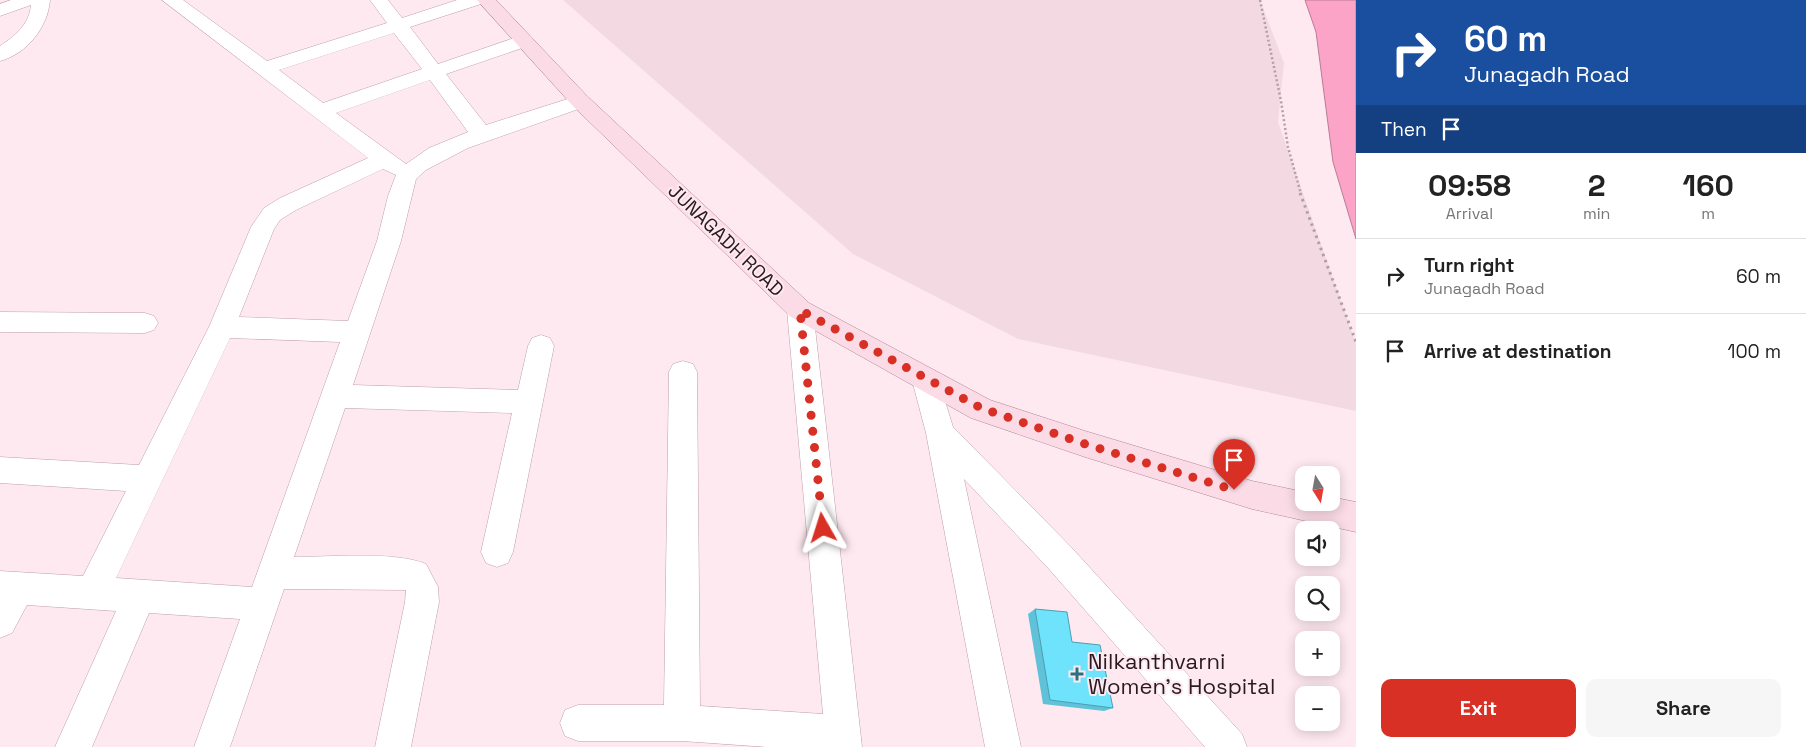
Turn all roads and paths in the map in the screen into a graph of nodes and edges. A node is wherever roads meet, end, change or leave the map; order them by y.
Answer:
1 (30, 0) edge
2 (172, 0) edge
3 (379, 0) edge
4 (475, 0) edge
5 (486, 0) edge
6 (1260, 0) edge
7 (0, 10) edge
8 (398, 25) junction
9 (524, 41) junction
10 (0, 55) edge
11 (264, 68) junction
12 (434, 72) junction
13 (580, 101) junction
14 (320, 111) junction
15 (482, 135) junction
16 (396, 167) junction
17 (800, 310) junction
18 (0, 322) edge
19 (145, 323) dead end
20 (222, 326) junction
21 (356, 332) junction
22 (1356, 342) edge
23 (541, 346) dead end
24 (684, 372) dead end
25 (926, 380) junction
26 (334, 396) junction
27 (529, 402) junction
28 (940, 433) junction
29 (0, 470) edge
30 (148, 478) junction
31 (1356, 517) edge
32 (497, 552) dead end
33 (272, 573) junction
34 (9, 588) edge
35 (92, 593) junction
36 (140, 596) junction
37 (261, 604) junction
38 (0, 621) edge
39 (578, 723) dead end
40 (682, 723) junction
41 (843, 741) edge
42 (73, 747) edge
43 (212, 747) edge
44 (393, 747) edge
45 (1003, 747) edge
46 (1229, 747) edge

1 - 7 street
1 - 10 street
2 - 11 street
3 - 8 street
4 - 8 street
5 - 9 main road, JUNAGADH ROAD
6 - 22 path
8 - 11 street
8 - 12 street
9 - 12 street
9 - 13 main road, JUNAGADH ROAD
11 - 14 street
12 - 14 street
12 - 15 street
13 - 15 street
13 - 17 main road, JUNAGADH ROAD
14 - 16 street
15 - 16 street
16 - 20 street
16 - 21 street
17 - 25 main road, JUNAGADH ROAD
17 - 41 street
18 - 19 street
20 - 21 street
20 - 30 street
21 - 26 street
23 - 27 street
24 - 40 street
25 - 28 street
25 - 31 main road, JUNAGADH ROAD
26 - 27 street
26 - 33 street
27 - 32 street
28 - 45 street
28 - 46 street
29 - 30 street
30 - 35 street
33 - 37 street
33 - 44 street
34 - 35 street
34 - 38 street
35 - 36 street
36 - 37 street
36 - 42 street
37 - 43 street
39 - 40 street
40 - 41 street

